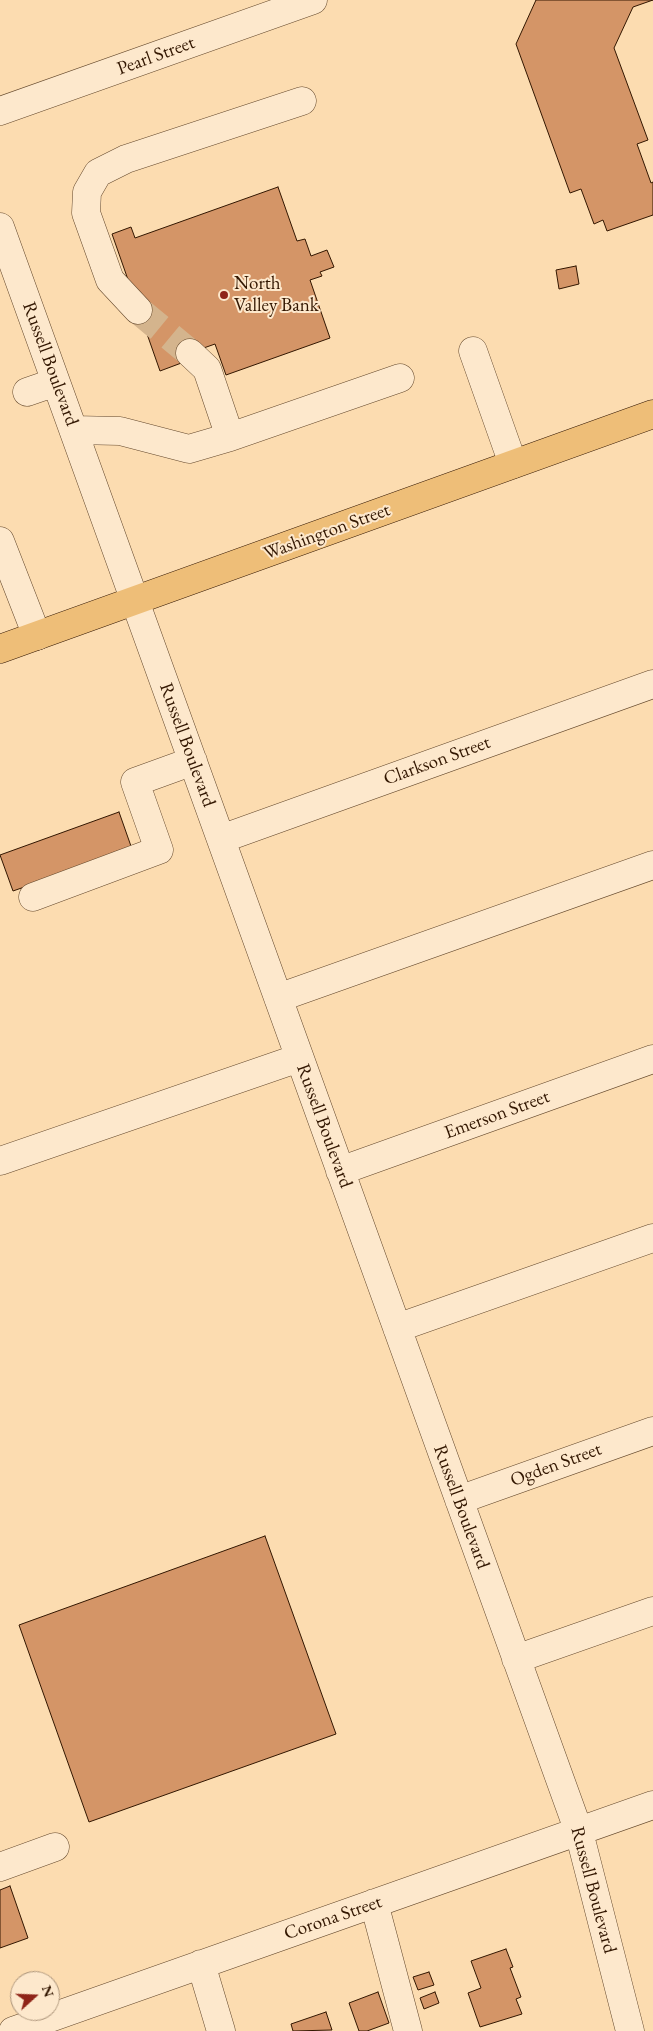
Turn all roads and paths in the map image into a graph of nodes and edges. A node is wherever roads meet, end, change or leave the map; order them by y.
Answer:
1 (313, 0) edge
2 (302, 101) dead end
3 (0, 111) edge
4 (0, 227) edge
5 (7, 270) edge
6 (138, 310) tunnel mouth
7 (473, 351) dead end
8 (190, 353) tunnel mouth
9 (400, 378) dead end
10 (56, 382) junction
11 (27, 392) dead end
12 (653, 414) edge
13 (74, 430) junction
14 (230, 437) junction
15 (513, 464) junction
16 (0, 541) edge
17 (136, 600) junction
18 (37, 636) junction
19 (0, 649) edge
20 (653, 684) edge
21 (193, 761) junction
22 (221, 839) junction
23 (653, 865) edge
24 (33, 897) dead end
25 (278, 998) junction
26 (299, 1058) junction
27 (653, 1059) edge
28 (0, 1161) edge
29 (340, 1171) junction
30 (653, 1238) edge
31 (397, 1328) junction
32 (653, 1430) edge
33 (459, 1500) junction
34 (653, 1611) edge
35 (516, 1660) junction
36 (653, 1805) edge
37 (579, 1832) junction
38 (55, 1847) dead end
39 (0, 1867) edge
40 (374, 1903) junction
41 (201, 1964) junction
42 (19, 2030) edge
43 (221, 2031) edge
44 (408, 2031) edge
45 (630, 2031) edge

1 - 3 street, Pearl Street
2 - 6 street
4 - 5 street, Russell Boulevard
5 - 10 street, Russell Boulevard
7 - 15 street
8 - 14 street
9 - 14 street
10 - 11 street
10 - 13 street, Russell Boulevard
12 - 15 main road, Washington Street
13 - 14 street
13 - 17 street, Russell Boulevard
15 - 17 main road, Washington Street
16 - 18 street
17 - 18 main road, Washington Street
17 - 21 street, Russell Boulevard
18 - 19 main road, Washington Street
20 - 22 street, Clarkson Street
21 - 22 street, Russell Boulevard
21 - 24 street
22 - 25 street, Russell Boulevard
23 - 25 street
25 - 26 street, Russell Boulevard
26 - 28 street
26 - 29 street, Russell Boulevard
27 - 29 street, Emerson Street
29 - 31 street, Russell Boulevard
30 - 31 street
31 - 33 street, Russell Boulevard
32 - 33 street, Ogden Street
33 - 35 street, Russell Boulevard
34 - 35 street
35 - 37 street, Russell Boulevard
36 - 37 street, Corona Street
37 - 40 street, Corona Street
37 - 45 street, Russell Boulevard
38 - 39 street
40 - 41 street, Corona Street
40 - 44 street
41 - 42 street, Corona Street
41 - 43 street

